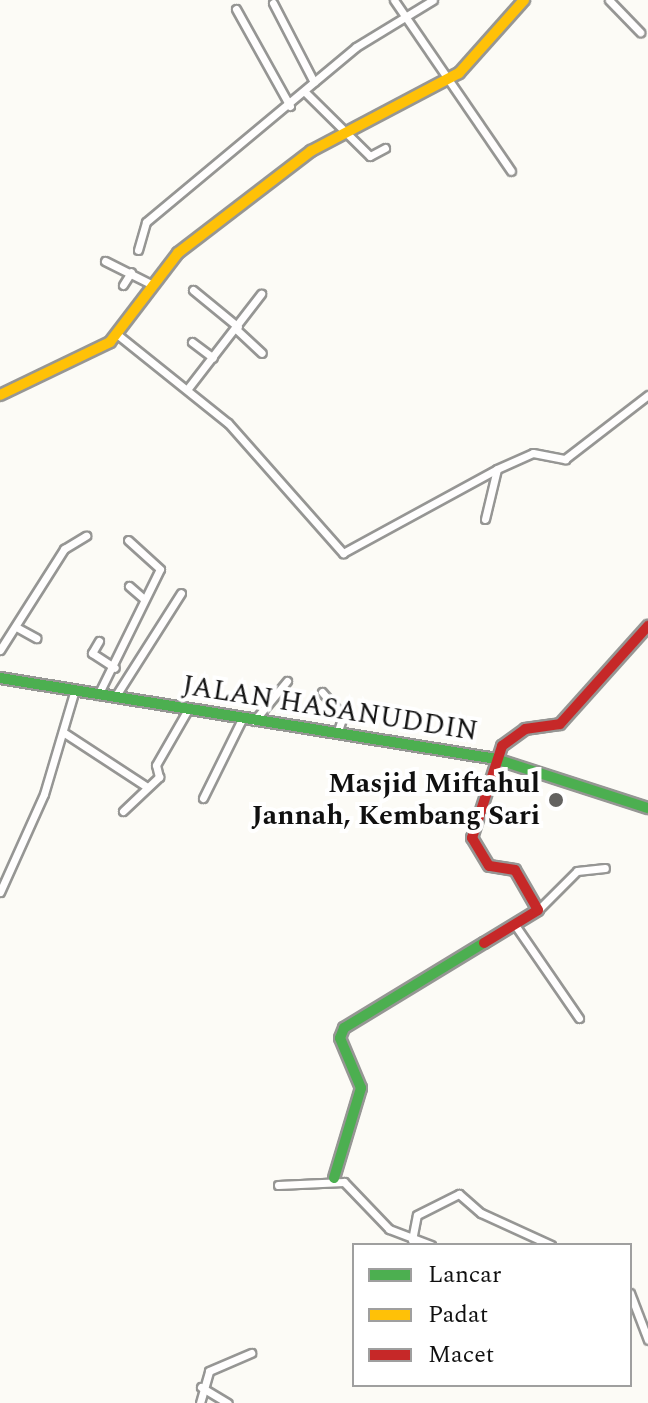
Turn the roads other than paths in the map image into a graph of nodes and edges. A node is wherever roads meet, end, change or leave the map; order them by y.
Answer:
1 (394, 0) edge
2 (433, 0) edge
3 (524, 0) edge
4 (609, 0) edge
5 (273, 3) dead end
6 (236, 9) dead end
7 (404, 16) junction
8 (640, 32) dead end
9 (447, 81) junction
10 (314, 82) junction
11 (305, 92) junction
12 (290, 106) junction
13 (349, 130) junction
14 (385, 148) dead end
15 (511, 171) dead end
16 (138, 250) dead end
17 (105, 261) dead end
18 (131, 272) junction
19 (151, 284) junction
20 (123, 285) dead end
21 (193, 290) dead end
22 (261, 294) dead end
23 (237, 328) junction
24 (118, 335) junction
25 (192, 342) dead end
26 (262, 353) dead end
27 (213, 358) junction
28 (189, 387) junction
29 (0, 395) edge
30 (648, 395) edge
31 (497, 469) junction
32 (485, 519) dead end
33 (86, 536) dead end
34 (128, 540) dead end
35 (129, 586) dead end
36 (181, 593) dead end
37 (144, 599) junction
38 (648, 626) edge
39 (18, 628) junction
40 (36, 638) dead end
41 (99, 641) dead end
42 (0, 650) edge
43 (115, 668) junction
44 (0, 678) edge
45 (287, 681) dead end
46 (322, 692) dead end
47 (74, 693) junction
48 (97, 697) junction
49 (113, 699) junction
50 (187, 711) junction
51 (248, 720) junction
52 (63, 732) junction
53 (340, 734) junction
54 (496, 759) junction
55 (147, 787) junction
56 (203, 798) dead end
57 (648, 808) edge
58 (123, 811) dead end
59 (605, 868) dead end
60 (0, 892) edge
61 (538, 910) junction
62 (515, 925) junction
63 (579, 1018) dead end
64 (334, 1178) junction
65 (278, 1185) dead end
66 (412, 1240) junction
67 (423, 1243) edge
68 (547, 1243) edge
69 (632, 1298) edge
70 (648, 1340) edge
71 (251, 1353) dead end
72 (201, 1387) junction
73 (200, 1403) edge
74 (228, 1403) edge

1 - 7 street
2 - 7 street
3 - 9 street
4 - 8 street
5 - 10 street
6 - 12 street
7 - 9 street
7 - 10 street
9 - 13 street
9 - 15 street
10 - 11 street
11 - 12 street
11 - 13 street
12 - 16 street
13 - 14 street
13 - 19 street
17 - 18 street
18 - 19 street
18 - 20 street
19 - 24 street
21 - 23 street
22 - 23 street
23 - 26 street
23 - 27 street
24 - 28 street
24 - 29 street
25 - 27 street
27 - 28 street
28 - 31 street
30 - 31 street
31 - 32 street
33 - 39 street
34 - 37 street
35 - 37 street
36 - 49 street
37 - 43 street
38 - 54 street
39 - 40 street
39 - 42 street
41 - 43 street
43 - 48 street
44 - 47 street, JALAN HASANUDDIN
45 - 51 street
46 - 53 street
47 - 48 street, JALAN HASANUDDIN
47 - 52 street
48 - 49 street, JALAN HASANUDDIN
49 - 50 street, JALAN HASANUDDIN
50 - 51 street, JALAN HASANUDDIN
50 - 55 street
51 - 53 street, JALAN HASANUDDIN
51 - 56 street
52 - 55 street
52 - 60 street
53 - 54 street, JALAN HASANUDDIN
54 - 57 street, JALAN HASANUDDIN
54 - 61 street
55 - 58 street
59 - 61 street
61 - 62 street
62 - 63 street
62 - 64 street
64 - 65 street
64 - 66 street
66 - 67 street
66 - 68 street
69 - 70 street
71 - 72 street
72 - 73 street
72 - 74 street

